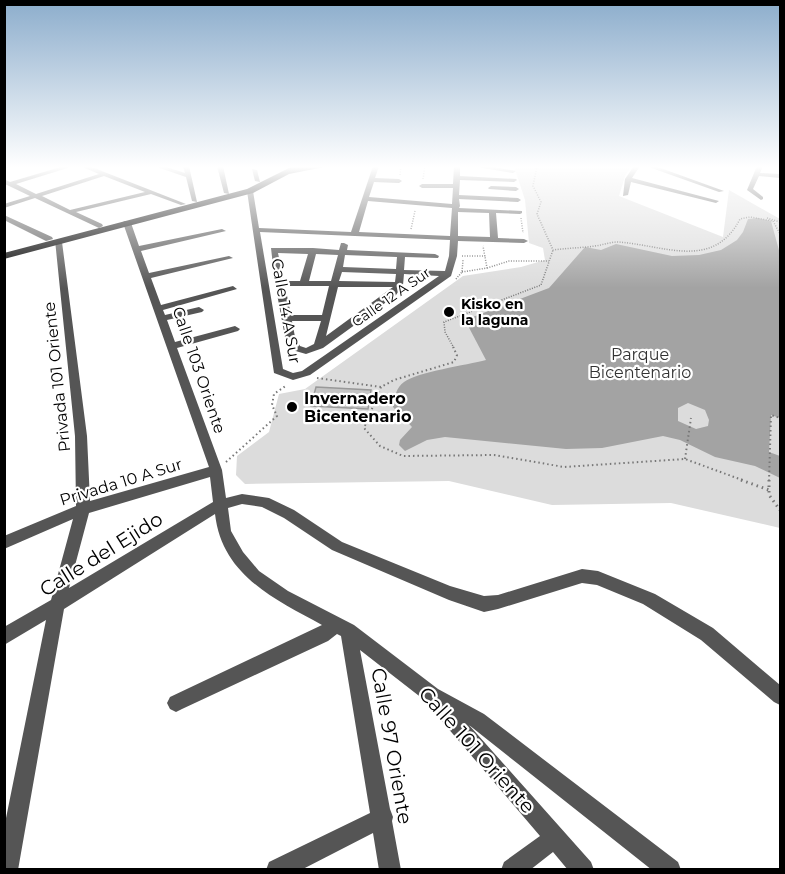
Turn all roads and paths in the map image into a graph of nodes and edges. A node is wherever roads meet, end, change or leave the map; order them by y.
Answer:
1 (58, 207) edge
2 (91, 207) edge
3 (172, 207) edge
4 (189, 207) edge
5 (252, 207) edge
6 (361, 207) edge
7 (457, 207) edge
8 (467, 207) edge
9 (539, 207) edge
10 (69, 212) junction
11 (492, 214) junction
12 (521, 215) dead end
13 (4, 217) edge
14 (764, 218) junction
15 (780, 222) edge
16 (127, 223) junction
17 (99, 226) junction
18 (257, 230) junction
19 (222, 231) dead end
20 (780, 234) edge
21 (350, 235) junction
22 (378, 236) junction
23 (454, 239) junction
24 (53, 241) junction
25 (494, 241) junction
26 (524, 241) dead end
27 (137, 249) junction
28 (313, 250) junction
29 (553, 250) junction
30 (4, 251) edge
31 (343, 251) junction
32 (4, 256) edge
33 (374, 256) junction
34 (435, 256) dead end
35 (453, 256) junction
36 (229, 258) dead end
37 (549, 261) junction
38 (401, 263) junction
39 (488, 268) junction
40 (338, 269) junction
41 (448, 274) junction
42 (147, 276) junction
43 (304, 282) junction
44 (335, 282) junction
45 (279, 283) junction
46 (399, 285) junction
47 (233, 289) dead end
48 (199, 310) dead end
49 (161, 313) junction
50 (286, 318) junction
51 (326, 318) junction
52 (234, 329) dead end
53 (172, 346) junction
54 (319, 346) junction
55 (287, 376) junction
56 (299, 376) junction
57 (381, 387) junction
58 (691, 418) dead end
59 (780, 418) edge
60 (685, 459) junction
61 (216, 470) junction
62 (769, 488) junction
63 (219, 505) junction
64 (83, 509) junction
65 (780, 510) edge
66 (224, 532) joint
67 (9, 539) edge
68 (57, 605) junction
69 (342, 627) junction
70 (4, 637) edge
71 (429, 693) junction
72 (780, 696) edge
73 (176, 703) dead end
74 (383, 817) junction
75 (555, 837) junction
76 (7, 870) edge
77 (277, 870) edge
78 (390, 870) edge
79 (512, 870) edge
80 (583, 870) edge
81 (670, 870) edge

1 - 10 street
2 - 10 street
3 - 17 main road
4 - 16 main road
5 - 18 street, Calle 14 A Sur
6 - 21 street
7 - 23 street, Calle 12 A Sur
8 - 11 street
9 - 29 path
10 - 17 street
11 - 12 street
11 - 25 street
13 - 24 street
14 - 15 path
14 - 20 path
14 - 29 path
16 - 24 main road
16 - 27 street, Calle 103 Oriente
17 - 24 main road
18 - 21 street
18 - 55 street, Calle 14 A Sur
19 - 27 street
21 - 22 street
21 - 31 street
22 - 23 street
22 - 33 street
23 - 25 street
23 - 35 street, Calle 12 A Sur
24 - 30 main road
24 - 32 main road
24 - 64 street, Privada 101 Oriente
25 - 26 street
27 - 42 street, Calle 103 Oriente
28 - 31 street
28 - 43 street
28 - 45 street
29 - 37 path
31 - 33 street
31 - 40 street
33 - 38 street
34 - 38 street
35 - 39 path
35 - 41 street, Calle 12 A Sur
36 - 42 street
37 - 39 path
37 - 57 path
38 - 40 street
38 - 41 street
38 - 46 street
39 - 41 path
40 - 44 street
41 - 56 street, Calle 12 A Sur
42 - 49 street, Calle 103 Oriente
43 - 44 street
43 - 45 street
44 - 46 street
44 - 51 street
45 - 50 street
46 - 54 street
47 - 49 street
48 - 49 street
49 - 53 street, Calle 103 Oriente
50 - 51 street
50 - 54 street
51 - 54 street
52 - 53 street
53 - 61 street, Calle 103 Oriente
55 - 56 street
55 - 61 path, Calle 14 A Sur
56 - 57 path
57 - 60 path
58 - 60 path
59 - 62 path
60 - 62 path
61 - 63 street, Calle 103 Oriente
61 - 64 street, Privada 10 A Sur
62 - 65 path
63 - 66 street, Calle 103 Oriente
63 - 68 street, Calle del Ejido
63 - 72 street
64 - 67 street, Privada 10 A Sur
64 - 68 street, Privada 101 Oriente
66 - 69 street, Calle 101 Oriente
68 - 70 street, Calle del Ejido
68 - 76 street, Privada 101 Oriente
69 - 71 street, Calle 101 Oriente
69 - 73 street
69 - 74 street, Calle 97 Oriente
71 - 75 street, Calle 101 Oriente
71 - 81 street
74 - 77 street
74 - 78 street, Calle 97 Oriente
75 - 79 street
75 - 80 street, Calle 101 Oriente

